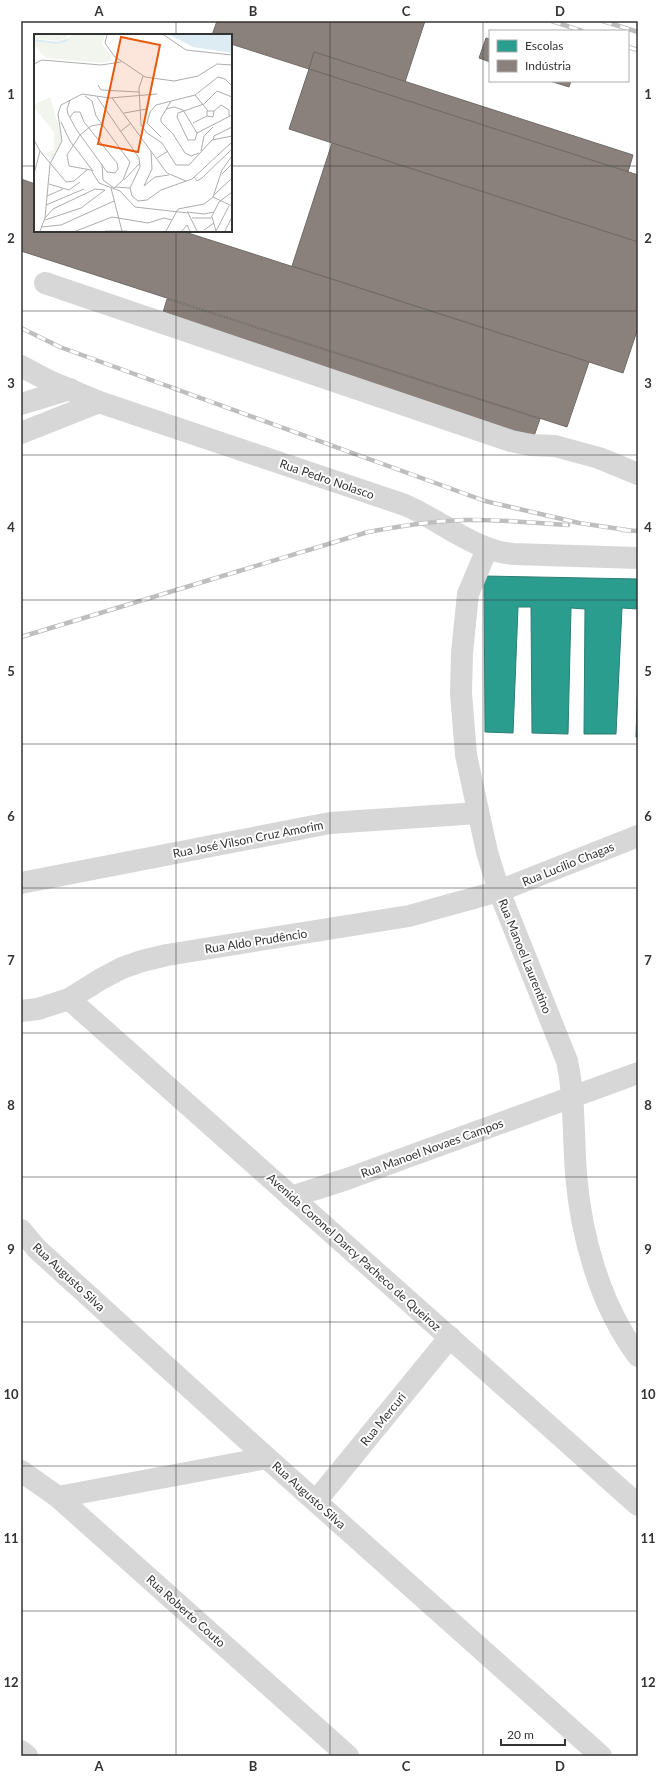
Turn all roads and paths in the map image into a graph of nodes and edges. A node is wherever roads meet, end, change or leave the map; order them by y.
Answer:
1 (45, 283) dead end
2 (21, 366) edge
3 (70, 389) junction
4 (99, 402) junction
5 (21, 404) edge
6 (21, 433) edge
7 (638, 474) edge
8 (487, 549) junction
9 (638, 558) edge
10 (478, 813) junction
11 (638, 836) edge
12 (21, 883) edge
13 (499, 891) junction
14 (69, 999) junction
15 (21, 1011) edge
16 (638, 1073) edge
17 (573, 1097) junction
18 (291, 1197) junction
19 (21, 1230) edge
20 (450, 1337) junction
21 (638, 1356) edge
22 (267, 1458) junction
23 (21, 1471) edge
24 (58, 1496) junction
25 (316, 1501) junction
26 (638, 1505) edge
27 (21, 1751) edge
28 (27, 1756) edge
29 (348, 1756) edge
30 (601, 1756) edge

1 - 7 street
2 - 3 street, Rua Pedro Nolasco
3 - 4 street, Rua Pedro Nolasco
3 - 5 street
4 - 6 street
4 - 8 street, Rua Pedro Nolasco
8 - 9 street, Rua Pedro Nolasco
8 - 10 street, Rua Manoel Laurentino
10 - 12 street, Rua José Vilson Cruz Amorim
10 - 13 street, Rua Manoel Laurentino
11 - 13 street, Rua Lucílio Chagas
13 - 14 street, Rua Aldo Prudêncio
13 - 17 street, Rua Manoel Laurentino
14 - 15 street, Rua Aldo Prudêncio
14 - 18 street, Avenida Coronel Darcy Pacheco de Queiroz
16 - 17 street, Rua Manoel Novaes Campos
17 - 18 street, Rua Manoel Novaes Campos
17 - 21 street, Rua Manoel Laurentino
18 - 20 street, Avenida Coronel Darcy Pacheco de Queiroz
19 - 22 street, Rua Augusto Silva
20 - 25 street, Rua Mercuri
20 - 26 street, Avenida Coronel Darcy Pacheco de Queiroz
22 - 24 street
22 - 25 street, Rua Augusto Silva
23 - 24 street, Rua Roberto Couto
24 - 29 street, Rua Roberto Couto
25 - 30 street, Rua Augusto Silva
27 - 28 street

